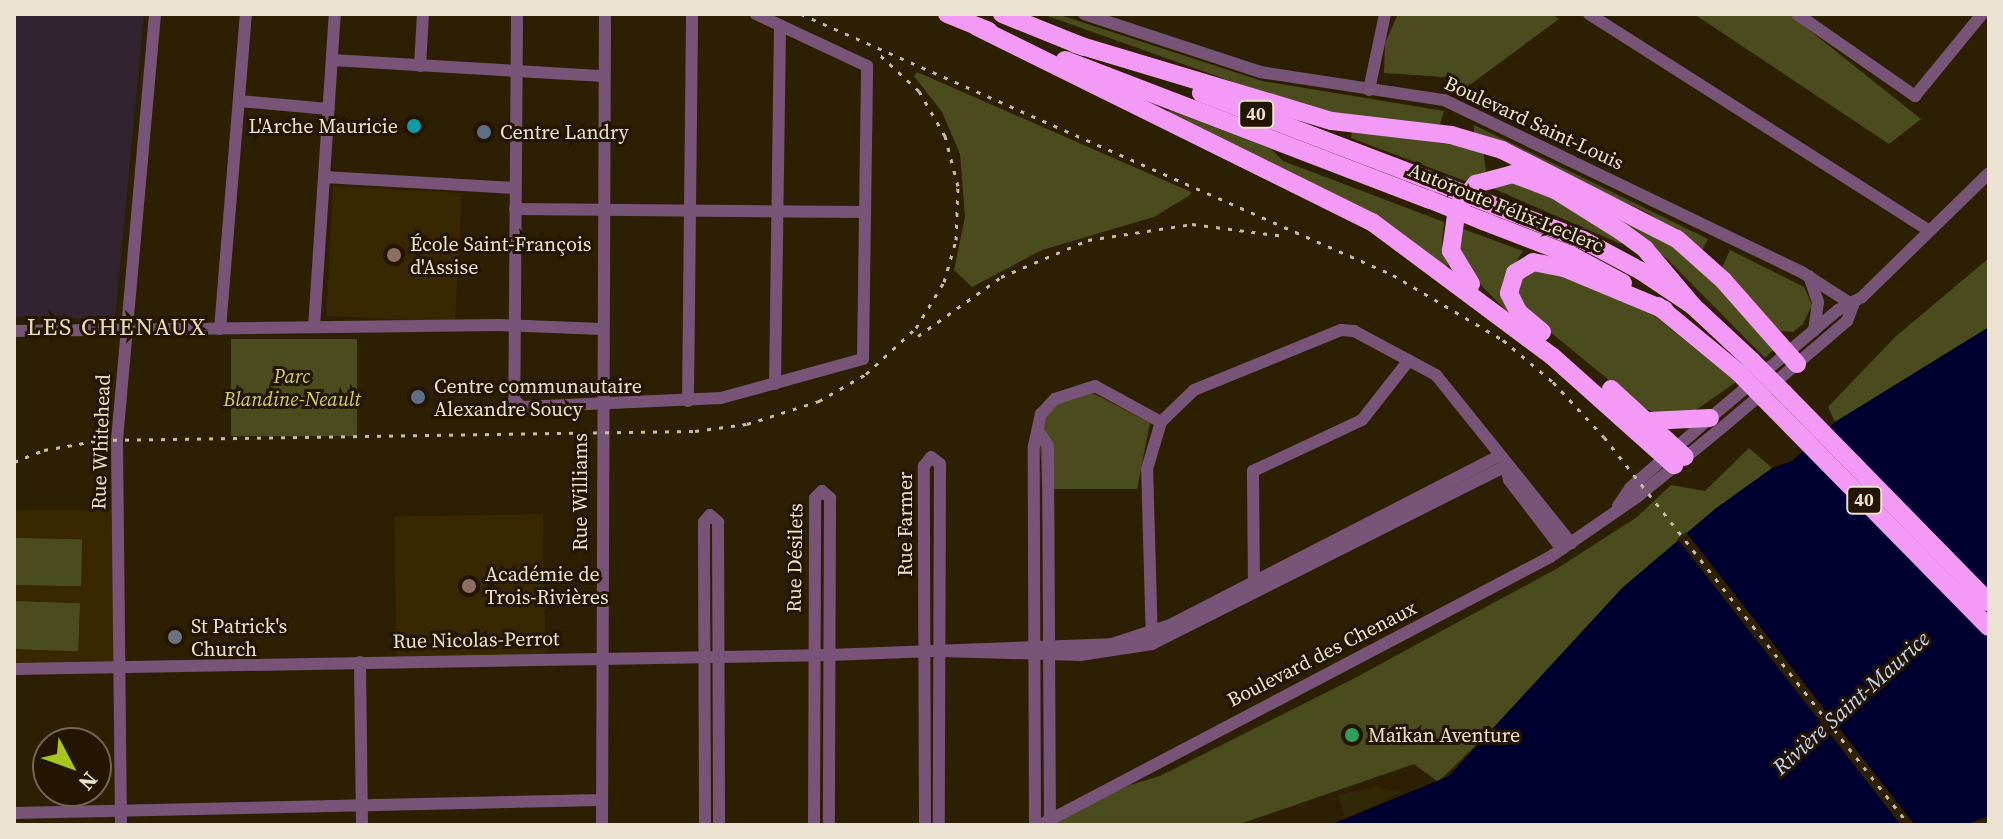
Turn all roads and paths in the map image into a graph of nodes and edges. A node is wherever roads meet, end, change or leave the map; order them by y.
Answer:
1 (155, 14) edge
2 (246, 14) edge
3 (335, 14) edge
4 (423, 14) edge
5 (517, 14) edge
6 (605, 14) edge
7 (692, 14) edge
8 (756, 14) edge
9 (947, 14) edge
10 (1002, 14) edge
11 (1084, 14) edge
12 (1385, 14) edge
13 (1589, 14) edge
14 (1797, 14) edge
15 (1971, 14) edge
16 (1982, 14) edge
17 (780, 25) junction
18 (977, 27) junction
19 (1961, 41) junction
20 (1075, 44) junction
21 (332, 60) junction
22 (420, 66) junction
23 (516, 73) junction
24 (604, 76) junction
25 (1369, 90) junction
26 (239, 101) junction
27 (329, 109) junction
28 (1989, 173) edge
29 (324, 177) junction
30 (515, 188) junction
31 (1432, 191) junction
32 (515, 209) junction
33 (602, 210) junction
34 (690, 211) junction
35 (778, 212) junction
36 (865, 212) junction
37 (1929, 231) junction
38 (1809, 276) junction
39 (1853, 305) junction
40 (1693, 306) junction
41 (1665, 310) junction
42 (1504, 318) junction
43 (514, 326) junction
44 (314, 327) junction
45 (220, 329) junction
46 (601, 329) junction
47 (14, 331) edge
48 (126, 331) junction
49 (1814, 331) junction
50 (1792, 358) junction
51 (1409, 360) junction
52 (1746, 368) junction
53 (775, 384) junction
54 (688, 401) junction
55 (600, 404) junction
56 (1710, 418) junction
57 (1649, 421) junction
58 (1161, 422) junction
59 (1041, 435) junction
60 (1676, 457) junction
61 (1502, 461) junction
62 (1566, 546) junction
63 (1254, 588) junction
64 (1989, 602) edge
65 (1989, 627) edge
66 (1151, 639) junction
67 (939, 650) junction
68 (925, 651) junction
69 (1035, 651) junction
70 (1049, 651) junction
71 (814, 655) junction
72 (829, 655) junction
73 (704, 656) junction
74 (719, 656) junction
75 (601, 658) junction
76 (360, 662) junction
77 (14, 669) edge
78 (119, 670) junction
79 (602, 800) junction
80 (362, 806) junction
81 (121, 811) junction
82 (14, 813) edge
83 (1042, 823) edge
84 (121, 825) edge
85 (362, 825) edge
86 (602, 825) edge
87 (705, 825) edge
88 (719, 825) edge
89 (814, 825) edge
90 (829, 825) edge
91 (925, 825) edge
92 (939, 825) edge

1 - 48 street, Rue Whitehead
2 - 26 street
3 - 21 street
4 - 22 street
5 - 23 street
6 - 24 street, Rue Williams
7 - 34 street
8 - 17 street
9 - 18 highway, Autoroute Félix-Leclerc / 40
10 - 20 highway, Autoroute Félix-Leclerc / 40
11 - 25 street, Boulevard Saint-Louis
12 - 25 street
13 - 37 street
14 - 19 street
15 - 19 street
16 - 19 street
17 - 35 street
17 - 36 street
18 - 31 highway, Autoroute Félix-Leclerc / 40
18 - 42 highway
20 - 31 highway, Autoroute Félix-Leclerc / 40
20 - 50 highway
21 - 22 street
21 - 27 street
22 - 23 street
23 - 24 street
23 - 30 street
24 - 33 street, Rue Williams
25 - 38 street, Boulevard Saint-Louis
26 - 27 street
26 - 45 street
27 - 29 street
28 - 37 street, Boulevard des Chenaux
29 - 30 street
29 - 44 street
30 - 32 street
31 - 40 highway, Autoroute Félix-Leclerc / 40, bridge
31 - 41 highway, Autoroute Félix-Leclerc / 40, bridge
32 - 33 street
32 - 43 street
33 - 34 street
33 - 46 street, Rue Williams
34 - 35 street
34 - 54 street
35 - 36 street
35 - 53 street
36 - 53 street
37 - 39 street, Boulevard des Chenaux
38 - 39 street, Boulevard Saint-Louis
38 - 49 street
39 - 49 street, Boulevard des Chenaux
39 - 50 street, Boulevard des Chenaux
40 - 42 highway
40 - 52 highway, Autoroute Félix-Leclerc / 40
41 - 52 highway, Autoroute Félix-Leclerc / 40
41 - 57 highway
42 - 60 highway
43 - 44 street
43 - 46 street
43 - 55 street
44 - 45 street
45 - 48 street
46 - 55 street, Rue Williams
47 - 48 street
48 - 78 street, Rue Whitehead
49 - 50 street, Boulevard des Chenaux
50 - 56 street, Boulevard des Chenaux
50 - 60 street, Boulevard des Chenaux
51 - 58 street
51 - 61 street
51 - 63 street
52 - 64 highway, Autoroute Félix-Leclerc / 40, bridge
52 - 65 highway, Autoroute Félix-Leclerc / 40, bridge
53 - 54 street
54 - 55 street
55 - 75 street, Rue Williams
56 - 57 highway
56 - 60 street, Boulevard des Chenaux
57 - 60 highway
58 - 59 street
58 - 66 street
59 - 69 street
59 - 70 street
60 - 62 street, Boulevard des Chenaux
61 - 62 street
61 - 63 street, Rue Nicolas-Perrot
62 - 83 street, Boulevard des Chenaux
63 - 66 street, Rue Nicolas-Perrot
66 - 70 street, Rue Nicolas-Perrot
67 - 68 street, Rue Nicolas-Perrot
67 - 68 street, Rue Farmer
67 - 69 street, Rue Nicolas-Perrot
67 - 92 street, Rue Farmer
68 - 72 street, Rue Nicolas-Perrot
68 - 91 street, Rue Farmer
69 - 70 street, Rue Nicolas-Perrot
69 - 83 street
70 - 83 street
71 - 72 street, Rue Nicolas-Perrot
71 - 72 street, Rue Désilets
71 - 74 street, Rue Nicolas-Perrot
71 - 89 street, Rue Désilets
72 - 90 street, Rue Désilets
73 - 74 street, Rue Nicolas-Perrot
73 - 74 street
73 - 75 street, Rue Nicolas-Perrot
73 - 87 street
74 - 88 street
75 - 76 street, Rue Nicolas-Perrot
75 - 79 street, Rue Williams
76 - 78 street, Rue Nicolas-Perrot
76 - 80 street
77 - 78 street, Rue Nicolas-Perrot
78 - 81 street, Rue Whitehead
79 - 80 street
79 - 86 street, Rue Williams
80 - 81 street
80 - 85 street
81 - 82 street
81 - 84 street, Rue Whitehead

